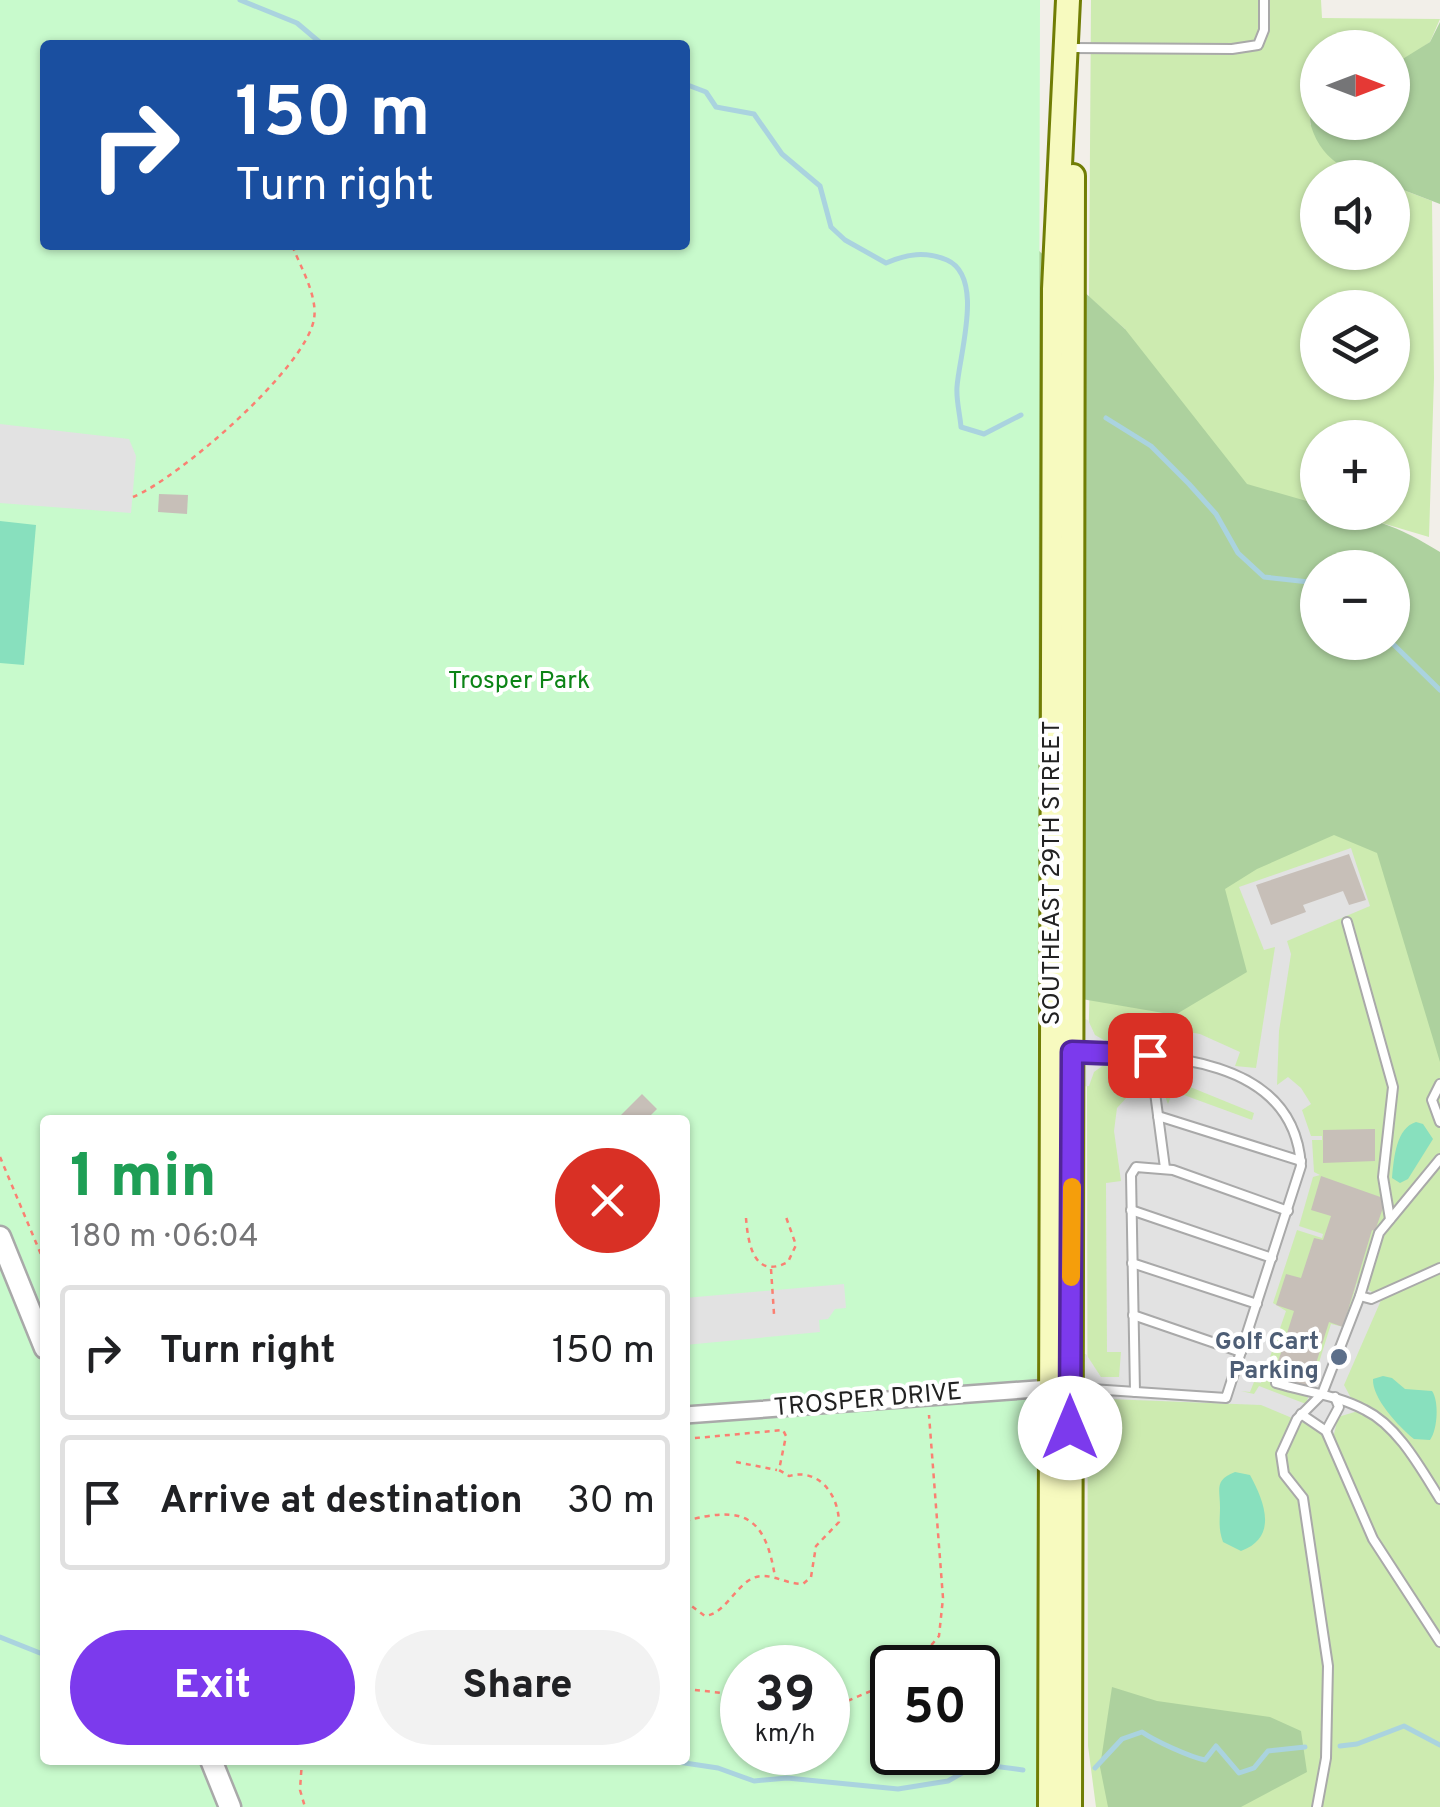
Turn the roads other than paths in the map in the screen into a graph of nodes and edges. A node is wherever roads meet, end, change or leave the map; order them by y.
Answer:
1 (1069, 0) edge
2 (1264, 0) edge
3 (1071, 48) junction
4 (1346, 922) dead end
5 (1062, 1052) junction
6 (1150, 1055) junction
7 (1440, 1084) edge
8 (1158, 1116) junction
9 (1440, 1122) edge
10 (1440, 1158) edge
11 (1301, 1160) junction
12 (1166, 1168) junction
13 (1131, 1210) junction
14 (1288, 1212) junction
15 (1390, 1219) junction
16 (0, 1236) edge
17 (1272, 1258) junction
18 (1132, 1263) junction
19 (1440, 1268) edge
20 (1360, 1296) junction
21 (1257, 1304) junction
22 (1133, 1315) junction
23 (40, 1336) edge
24 (1241, 1352) junction
25 (1276, 1383) dead end
26 (1060, 1388) junction
27 (1135, 1392) junction
28 (1322, 1394) junction
29 (1337, 1402) junction
30 (1301, 1414) junction
31 (690, 1415) edge
32 (1326, 1431) junction
33 (1440, 1498) edge
34 (1440, 1642) edge
35 (1060, 1744) junction
36 (213, 1765) edge
37 (230, 1807) edge
38 (1050, 1807) edge
39 (1070, 1807) edge
40 (1317, 1807) edge

1 - 3 main road, SOUTHEAST 29TH STREET
1 - 5 main road, SOUTHEAST 29TH STREET
2 - 3 lane
3 - 5 main road, SOUTHEAST 29TH STREET
4 - 15 lane
5 - 6 lane
5 - 26 main road, SOUTHEAST 29TH STREET
6 - 8 lane
6 - 11 lane
7 - 9 lane
8 - 11 lane
8 - 12 lane
10 - 15 lane
11 - 14 lane
12 - 13 lane
12 - 14 lane
13 - 17 lane
13 - 18 lane
14 - 17 lane
15 - 20 lane
16 - 23 street
17 - 21 lane
18 - 21 lane
18 - 22 lane
19 - 20 lane
20 - 28 lane
21 - 24 lane
22 - 24 lane
22 - 27 lane
24 - 27 lane
25 - 28 lane
26 - 27 lane
26 - 31 street, TROSPER DRIVE
26 - 35 main road, SOUTHEAST 29TH STREET
28 - 29 lane
28 - 30 lane
29 - 32 lane
29 - 33 lane
30 - 32 lane
30 - 40 lane
32 - 34 lane
35 - 38 main road, SOUTHEAST 29TH STREET
35 - 39 main road, SOUTHEAST 29TH STREET
36 - 37 street

